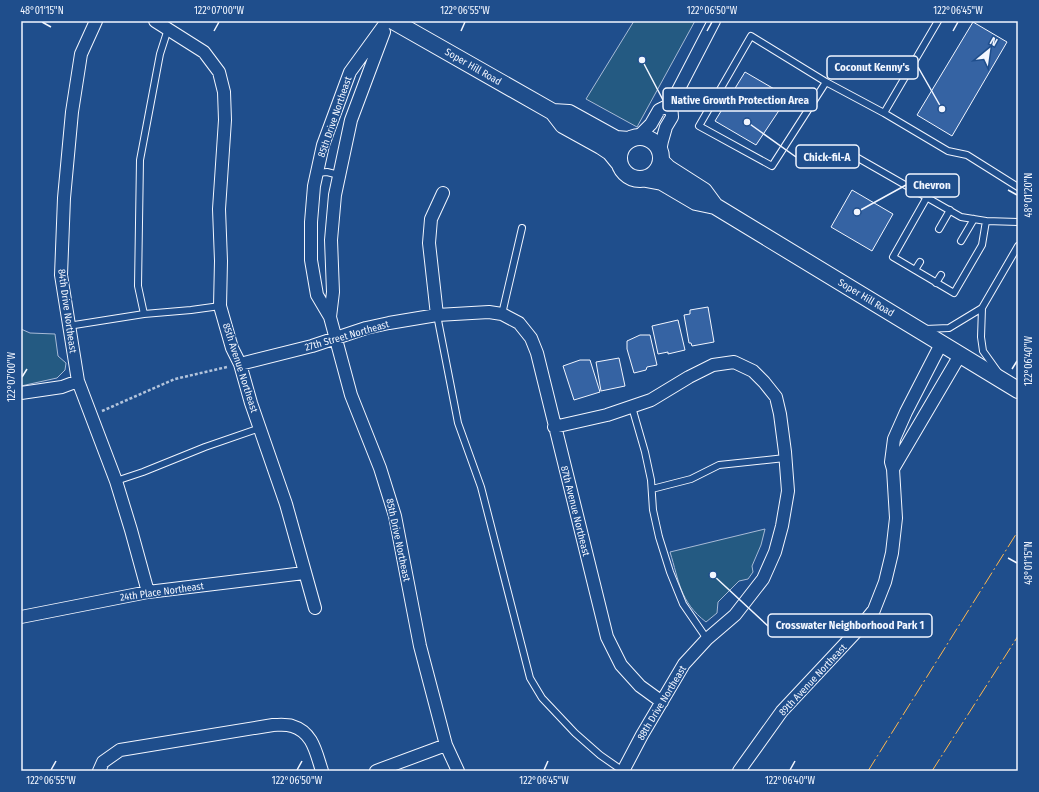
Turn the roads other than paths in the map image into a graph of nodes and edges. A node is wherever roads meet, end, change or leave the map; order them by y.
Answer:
1 (96, 21) edge
2 (154, 21) edge
3 (387, 21) edge
4 (393, 21) edge
5 (714, 21) edge
6 (938, 21) edge
7 (168, 29) junction
8 (826, 82) junction
9 (671, 104) junction
10 (553, 112) junction
11 (884, 113) junction
12 (634, 139) junction
13 (851, 154) dead end
14 (661, 156) junction
15 (620, 163) junction
16 (317, 173) junction
17 (339, 174) junction
18 (646, 179) junction
19 (1018, 187) edge
20 (443, 193) dead end
21 (927, 197) junction
22 (715, 206) junction
23 (950, 210) junction
24 (974, 219) junction
25 (986, 221) junction
26 (1018, 222) edge
27 (522, 228) dead end
28 (939, 229) dead end
29 (961, 241) dead end
30 (1018, 246) edge
31 (920, 262) dead end
32 (915, 270) junction
33 (941, 275) dead end
34 (936, 283) junction
35 (220, 306) junction
36 (982, 308) junction
37 (144, 314) junction
38 (437, 314) junction
39 (502, 314) junction
40 (330, 317) junction
41 (68, 326) junction
42 (916, 329) junction
43 (336, 338) junction
44 (941, 344) junction
45 (960, 355) junction
46 (240, 364) junction
47 (78, 381) junction
48 (1011, 386) edge
49 (21, 393) edge
50 (632, 407) junction
51 (554, 427) junction
52 (260, 428) junction
53 (786, 458) junction
54 (893, 469) junction
55 (116, 481) junction
56 (652, 489) junction
57 (304, 573) junction
58 (148, 592) junction
59 (315, 608) dead end
60 (21, 617) edge
61 (707, 639) junction
62 (662, 702) junction
63 (446, 745) junction
64 (100, 771) edge
65 (322, 771) edge
66 (376, 771) edge
67 (458, 771) edge
68 (623, 771) edge
69 (739, 771) edge

1 - 41 street, 84th Drive Northeast
2 - 7 street
3 - 16 street, 85th Drive Northeast
3 - 17 street, 85th Drive Northeast
4 - 10 street, Soper Hill Road
5 - 9 street
6 - 11 lane
7 - 35 street, 85th Avenue Northeast
7 - 37 lane
8 - 8 lane
8 - 11 lane
9 - 12 street
9 - 14 street
10 - 12 street
10 - 15 street
11 - 19 lane
12 - 14 street
12 - 15 street
13 - 21 lane
14 - 18 street
14 - 22 street
15 - 18 street
16 - 17 lane
16 - 40 street, 85th Drive Northeast
17 - 40 street, 85th Drive Northeast
18 - 22 street
20 - 38 street
21 - 23 lane
21 - 32 lane
22 - 42 street, Soper Hill Road
23 - 24 lane
23 - 28 lane
24 - 25 lane
24 - 29 lane
25 - 26 lane
25 - 34 lane
27 - 39 lane
30 - 36 lane
31 - 32 lane
32 - 34 lane
33 - 34 lane
35 - 37 lane
35 - 46 street, 85th Avenue Northeast
36 - 42 lane
36 - 48 lane
37 - 41 lane
38 - 39 street, 27th Street Northeast
38 - 43 street, 27th Street Northeast
38 - 68 lane
39 - 51 street, 87th Avenue Northeast
40 - 43 street, 85th Drive Northeast
41 - 47 street, 84th Drive Northeast
42 - 44 street, Soper Hill Road
43 - 46 street, 27th Street Northeast
43 - 63 street, 85th Drive Northeast
44 - 45 street, Soper Hill Road
44 - 54 street, 89th Avenue Northeast
45 - 48 street, Soper Hill Road
45 - 54 street
46 - 52 street, 85th Avenue Northeast
47 - 49 street
47 - 55 street, 84th Drive Northeast
50 - 51 street, 88th Drive Northeast
50 - 53 street, 88th Drive Northeast
50 - 56 lane
51 - 62 street, 87th Avenue Northeast
52 - 55 lane
52 - 57 street, 85th Avenue Northeast
53 - 56 lane
53 - 61 street, 88th Drive Northeast
54 - 69 street, 89th Avenue Northeast
55 - 58 street, 84th Drive Northeast
56 - 61 lane
57 - 58 street, 24th Place Northeast
57 - 59 street, 85th Avenue Northeast
58 - 60 street, 24th Place Northeast
61 - 62 street, 88th Drive Northeast
62 - 68 street, 88th Drive Northeast
63 - 66 street
63 - 67 street, 85th Drive Northeast
64 - 65 street

